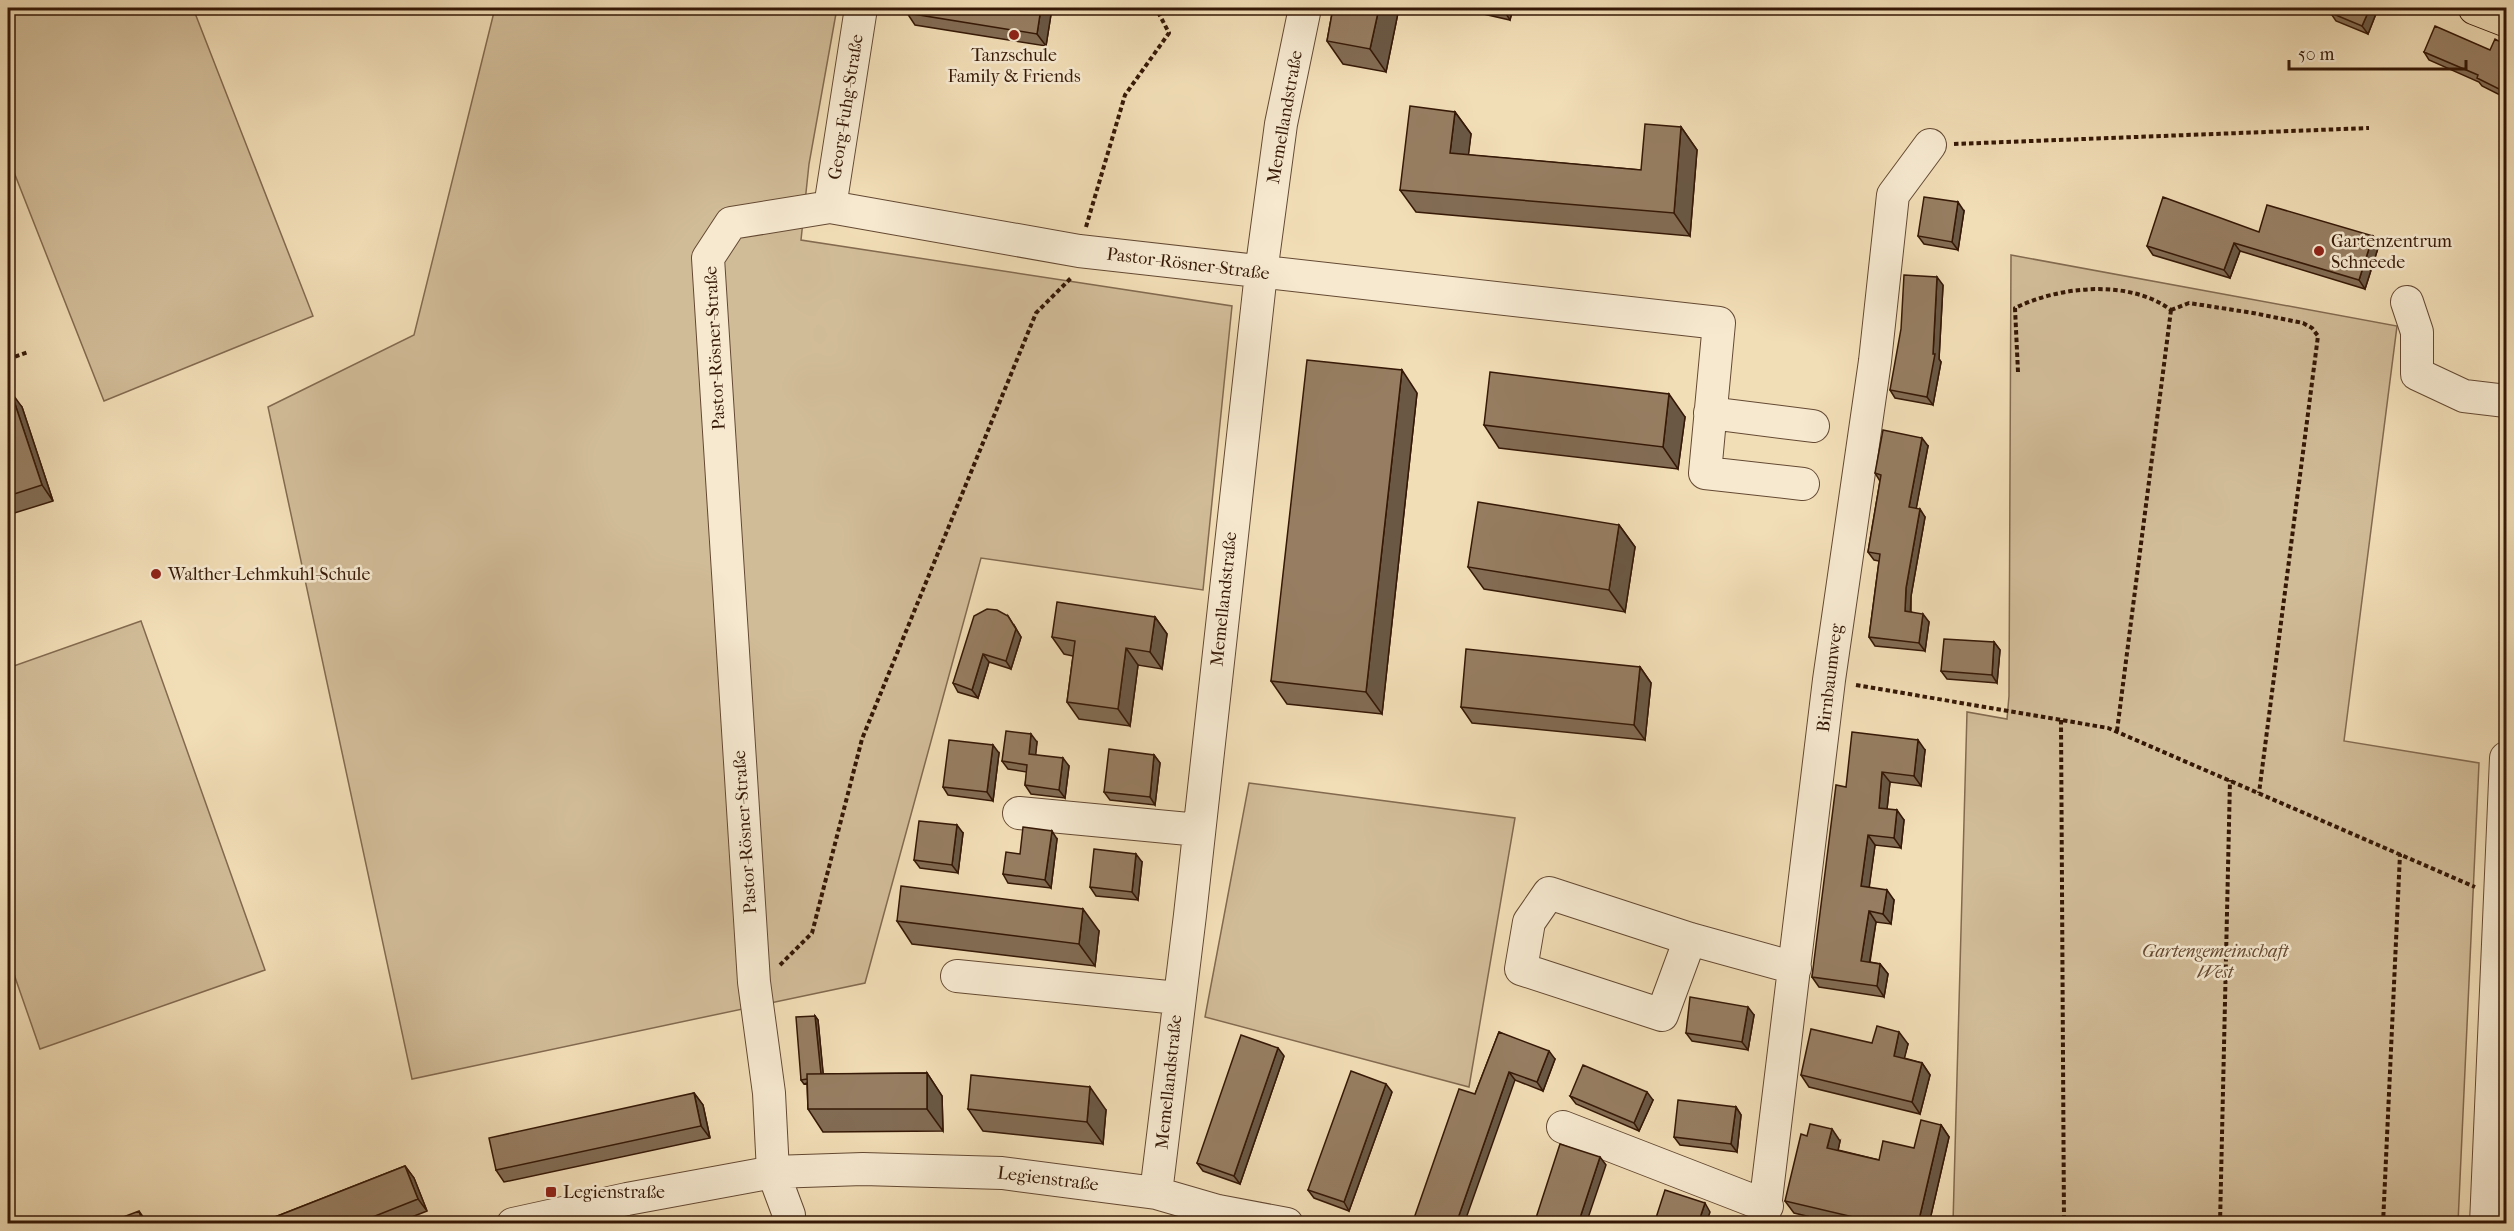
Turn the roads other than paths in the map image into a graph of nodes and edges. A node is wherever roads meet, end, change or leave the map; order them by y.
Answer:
1 (861, 8) edge
2 (1305, 8) edge
3 (1930, 145) road end
4 (830, 207) junction
5 (1261, 273) junction
6 (2407, 302) dead end
7 (2506, 401) edge
8 (1710, 413) junction
9 (1813, 426) dead end
10 (1803, 484) dead end
11 (2506, 758) edge
12 (1019, 813) dead end
13 (1199, 830) junction
14 (1690, 939) junction
15 (1795, 968) junction
16 (957, 976) dead end
17 (1178, 998) junction
18 (1563, 1127) dead end
19 (773, 1172) junction
20 (1156, 1193) junction
21 (1765, 1215) edge
22 (1216, 1217) edge
23 (513, 1224) edge
24 (788, 1224) edge
25 (1287, 1224) edge
26 (2486, 1224) edge

1 - 4 street, Georg-Fuhg-Straße
2 - 5 street, Memellandstraße
3 - 15 street, Birnbaumweg
4 - 5 street, Pastor-Rösner-Straße
4 - 19 street, Pastor-Rösner-Straße
5 - 8 street, Pastor-Rösner-Straße
5 - 13 street, Memellandstraße
6 - 7 street
8 - 9 street
8 - 10 street
11 - 26 street
12 - 13 street
13 - 17 street, Memellandstraße
14 - 14 street
14 - 15 street
15 - 21 street, Birnbaumweg
16 - 17 street
17 - 20 street, Memellandstraße
18 - 21 street
19 - 20 street, Legienstraße
19 - 23 street, Legienstraße
19 - 24 street, Pastor-Rösner-Straße
20 - 22 street, Legienstraße
22 - 25 street, Legienstraße

